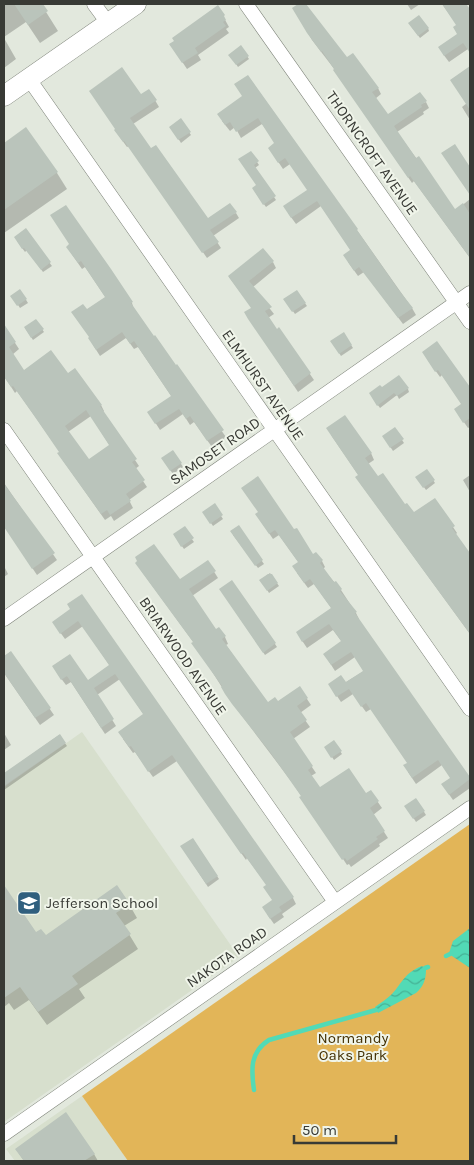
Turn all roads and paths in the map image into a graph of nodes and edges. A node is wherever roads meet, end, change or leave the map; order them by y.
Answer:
1 (94, 4) edge
2 (136, 4) edge
3 (246, 4) edge
4 (108, 23) junction
5 (29, 79) junction
6 (4, 96) edge
7 (470, 293) edge
8 (457, 302) junction
9 (470, 322) edge
10 (275, 429) junction
11 (4, 430) edge
12 (93, 557) junction
13 (4, 619) edge
14 (470, 709) edge
15 (470, 808) edge
16 (335, 902) junction
17 (4, 1134) edge

1 - 4 street
2 - 4 main road
3 - 8 street, THORNCROFT AVENUE
4 - 5 main road
5 - 6 main road
5 - 10 street, ELMHURST AVENUE
7 - 8 street, SAMOSET ROAD
8 - 9 street, THORNCROFT AVENUE
8 - 10 street, SAMOSET ROAD
10 - 12 street, SAMOSET ROAD
10 - 14 street, ELMHURST AVENUE
11 - 12 street, BRIARWOOD AVENUE
12 - 13 street, SAMOSET ROAD
12 - 16 street, BRIARWOOD AVENUE
15 - 16 street, NAKOTA ROAD
16 - 17 street, NAKOTA ROAD

